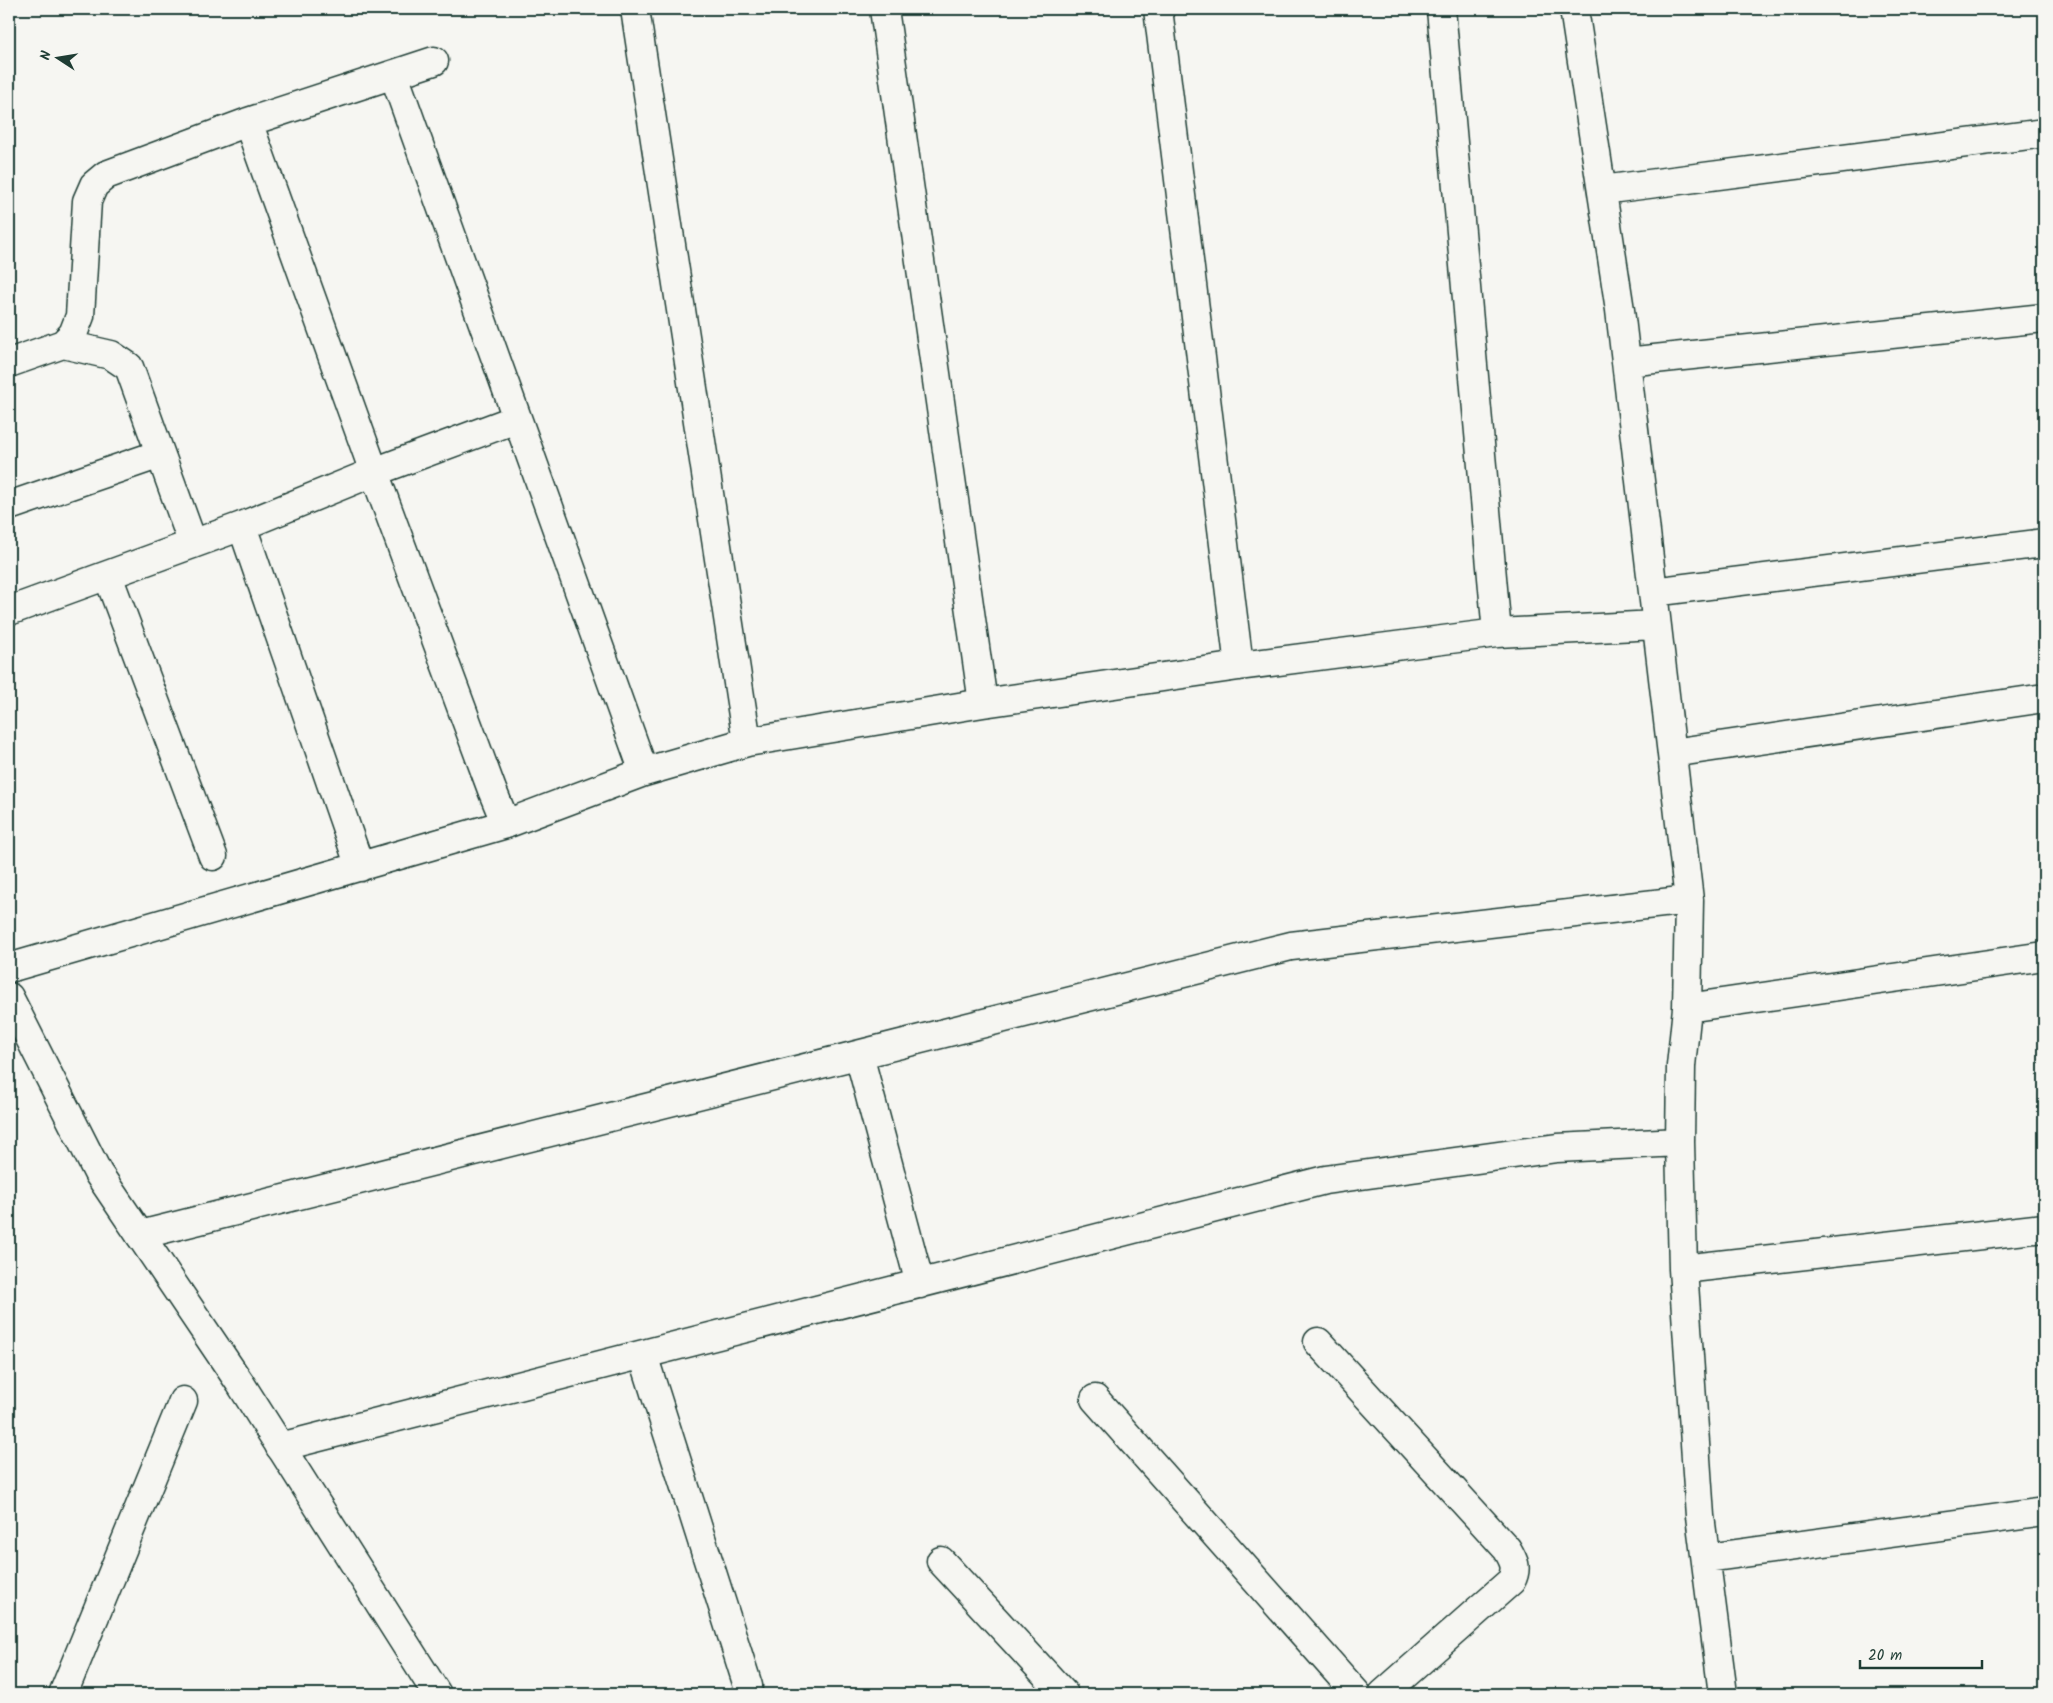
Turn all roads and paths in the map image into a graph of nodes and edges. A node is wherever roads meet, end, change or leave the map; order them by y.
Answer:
1 (635, 9) edge
2 (884, 9) edge
3 (1158, 9) edge
4 (1441, 9) edge
5 (1574, 9) edge
6 (434, 61) dead end
7 (394, 75) junction
8 (248, 122) junction
9 (2044, 133) edge
10 (1602, 190) junction
11 (2044, 318) edge
12 (62, 344) junction
13 (1626, 362) junction
14 (9, 363) edge
15 (516, 419) junction
16 (160, 454) junction
17 (374, 472) junction
18 (9, 506) edge
19 (242, 526) junction
20 (2044, 543) edge
21 (194, 544) junction
22 (108, 576) junction
23 (1653, 592) junction
24 (9, 611) edge
25 (1656, 625) junction
26 (1497, 633) junction
27 (1239, 666) junction
28 (2044, 698) edge
29 (983, 702) junction
30 (747, 742) junction
31 (1672, 754) junction
32 (644, 772) junction
33 (506, 824) junction
34 (213, 856) dead end
35 (360, 867) junction
36 (1689, 900) junction
37 (2044, 956) edge
38 (9, 968) edge
39 (9, 997) edge
40 (1687, 1008) junction
41 (858, 1055) junction
42 (1680, 1142) junction
43 (2044, 1228) edge
44 (140, 1235) junction
45 (1683, 1269) junction
46 (920, 1284) junction
47 (1318, 1342) dead end
48 (643, 1355) junction
49 (1095, 1399) dead end
50 (183, 1401) dead end
51 (280, 1447) junction
52 (2044, 1512) edge
53 (1707, 1558) junction
54 (940, 1561) dead end
55 (748, 1686) dead end
56 (63, 1694) edge
57 (437, 1694) edge
58 (1064, 1694) edge
59 (1357, 1694) edge
60 (1383, 1694) edge
61 (1723, 1694) edge

1 - 30 street
2 - 29 street
3 - 27 street
4 - 26 street
5 - 10 street
6 - 7 street
7 - 8 street
7 - 15 street
8 - 12 street
8 - 17 street
9 - 10 street
10 - 13 street
11 - 13 street
12 - 14 street
12 - 16 street
13 - 23 street
15 - 17 street
15 - 32 street
16 - 18 street
16 - 21 street
17 - 19 street
17 - 33 street
19 - 21 street
19 - 35 street
20 - 23 street
21 - 22 street
22 - 24 street
22 - 34 street
23 - 25 street
25 - 26 street
25 - 31 street
26 - 27 street
27 - 29 street
28 - 31 street
29 - 30 street
30 - 32 street
31 - 36 street
32 - 33 street
33 - 35 street
35 - 38 street
36 - 40 street
36 - 41 street
37 - 40 street
39 - 44 street
40 - 42 street
41 - 44 street
41 - 46 street
42 - 45 street
42 - 46 street
43 - 45 street
44 - 51 street
45 - 53 street
46 - 48 street
47 - 60 street
48 - 51 street
48 - 55 street
49 - 59 street
50 - 56 street
51 - 57 street
52 - 53 street
53 - 61 street
54 - 58 street

